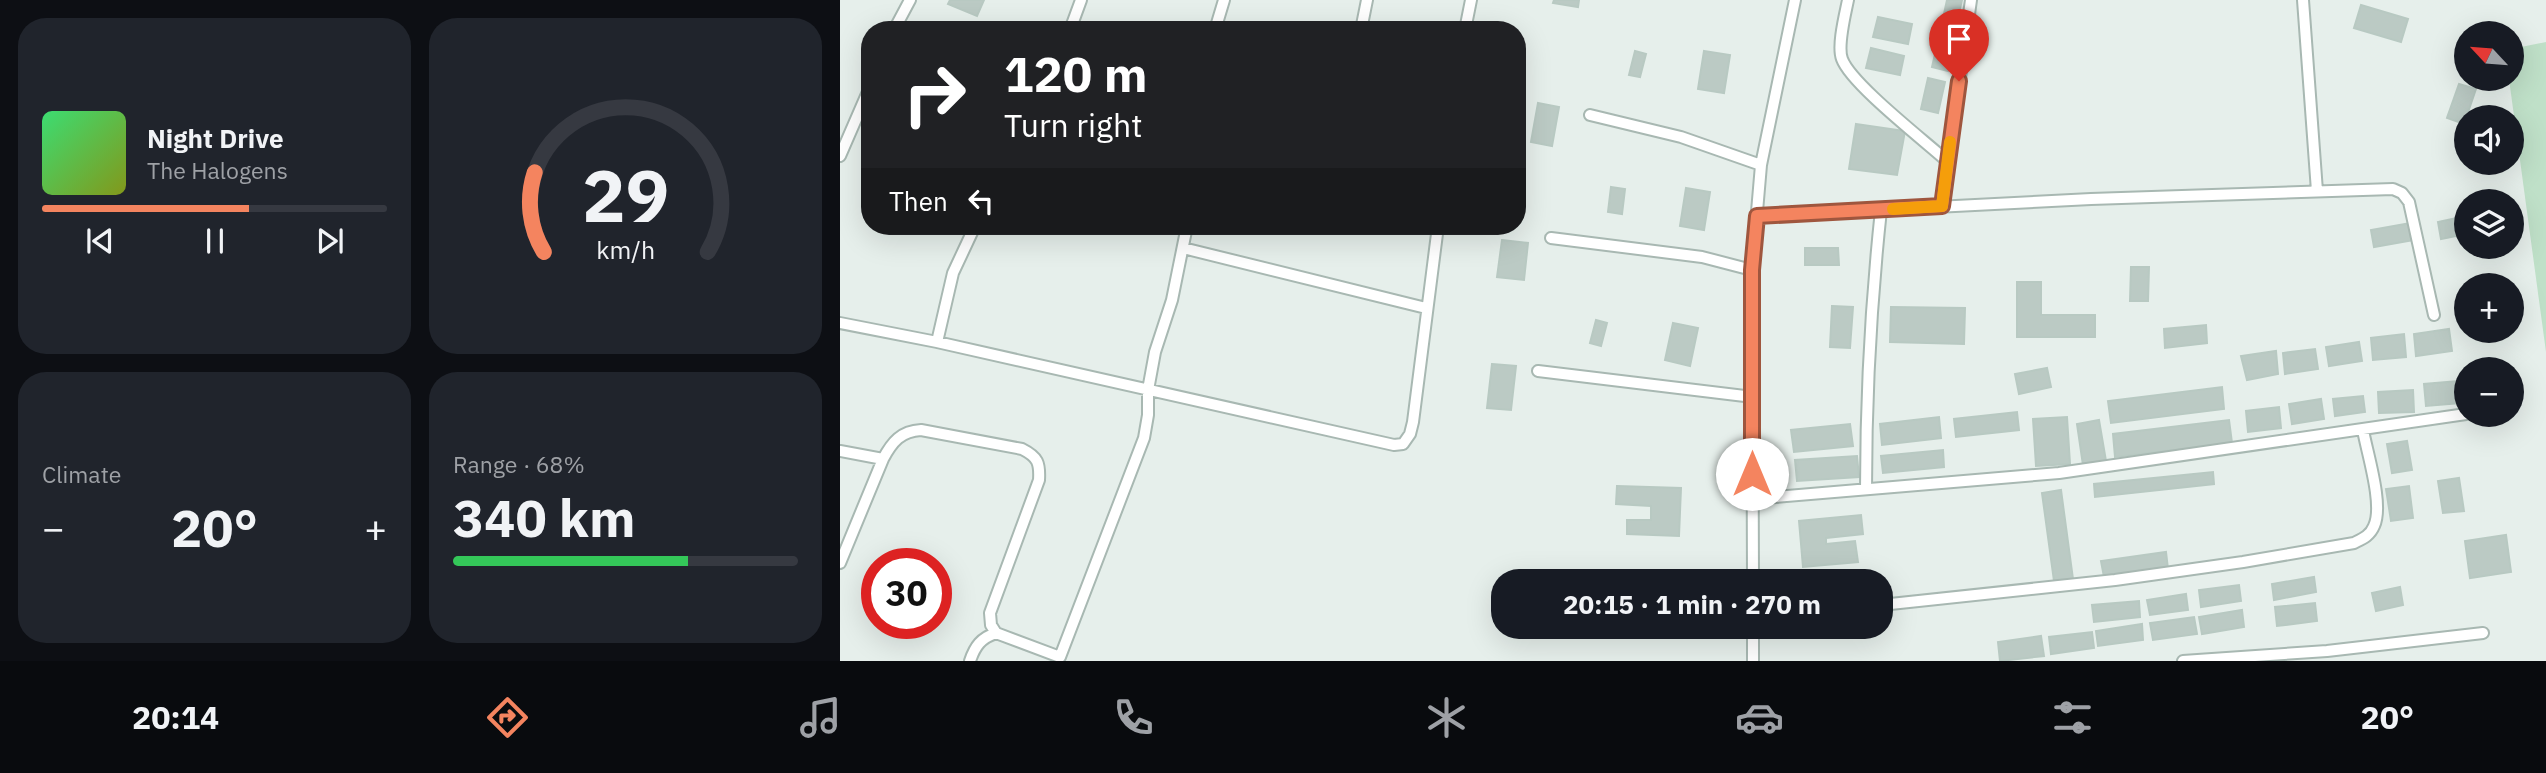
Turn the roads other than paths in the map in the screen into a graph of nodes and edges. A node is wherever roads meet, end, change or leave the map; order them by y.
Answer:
1 (910, 0) edge
2 (1081, 0) edge
3 (1224, 0) edge
4 (1367, 0) edge
5 (1471, 0) edge
6 (1795, 0) edge
7 (1848, 0) edge
8 (1972, 0) edge
9 (2303, 0) edge
10 (899, 21) edge
11 (1073, 21) edge
12 (1218, 21) edge
13 (1363, 21) edge
14 (1467, 21) edge
15 (861, 108) edge
16 (1590, 115) dead end
17 (840, 156) edge
18 (1948, 162) junction
19 (1762, 164) junction
20 (2317, 191) junction
21 (1942, 206) junction
22 (1881, 209) junction
23 (1757, 216) junction
24 (971, 235) edge
25 (1185, 235) edge
26 (1437, 235) edge
27 (1551, 238) dead end
28 (1183, 248) junction
29 (1752, 270) junction
30 (1426, 308) junction
31 (2434, 316) dead end
32 (840, 323) edge
33 (937, 342) junction
34 (1538, 371) dead end
35 (1148, 390) junction
36 (1752, 397) junction
37 (2454, 416) edge
38 (2363, 430) junction
39 (840, 451) edge
40 (883, 459) junction
41 (1866, 489) junction
42 (1752, 499) junction
43 (840, 563) edge
44 (1753, 569) edge
45 (1893, 605) edge
46 (996, 633) junction
47 (2483, 633) dead end
48 (1753, 639) edge
49 (2328, 656) edge
50 (1059, 659) edge
51 (970, 661) edge
52 (1753, 661) edge
53 (2183, 661) edge

1 - 10 street
2 - 11 street
3 - 12 street
4 - 13 street
5 - 14 street
6 - 19 street
7 - 18 street
8 - 18 street
9 - 20 street
15 - 17 street
16 - 19 street
18 - 21 street
19 - 23 street
20 - 21 street
20 - 31 street
21 - 22 street
22 - 23 street
22 - 41 street
23 - 29 street
24 - 33 street
25 - 28 street
26 - 30 street
27 - 29 street
28 - 30 street
28 - 35 street
29 - 36 street
30 - 35 street
32 - 33 street
33 - 35 street
34 - 36 street
35 - 50 street
36 - 42 street
37 - 38 street
38 - 41 street
38 - 45 street
39 - 40 street
40 - 43 street
40 - 46 street
41 - 42 street
42 - 44 street
46 - 50 street
46 - 51 street
47 - 49 street
48 - 52 street
49 - 53 street

